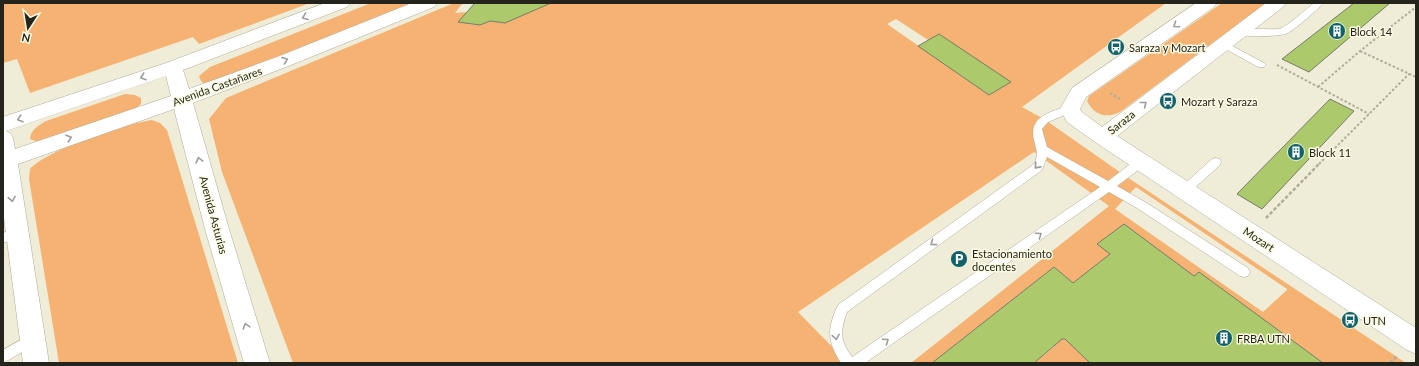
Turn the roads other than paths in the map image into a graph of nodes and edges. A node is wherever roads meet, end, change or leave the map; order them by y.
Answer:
1 (341, 3) edge
2 (428, 3) edge
3 (1208, 3) edge
4 (1277, 3) edge
5 (1319, 3) edge
6 (1238, 32) junction
7 (1223, 44) junction
8 (1261, 65) dead end
9 (173, 67) junction
10 (1081, 95) junction
11 (183, 98) junction
12 (3, 125) edge
13 (1102, 137) junction
14 (1043, 150) junction
15 (4, 153) edge
16 (1141, 162) junction
17 (1216, 162) dead end
18 (1108, 187) junction
19 (1185, 190) junction
20 (11, 236) edge
21 (1244, 272) dead end
22 (32, 339) junction
23 (1416, 342) edge
24 (3, 357) edge
25 (36, 363) edge
26 (257, 363) edge
27 (848, 363) edge
28 (854, 363) edge

1 -> 9 street
11 -> 2 street, Avenida Castañares
3 -> 10 street
4 - 6 street, Saraza
5 - 6 lane
6 - 7 street, Saraza
7 - 8 lane
13 -> 7 street, Saraza
9 - 11 street, Avenida Asturias
9 -> 12 street
10 - 13 street, Saraza
10 - 14 lane
15 -> 11 street, Avenida Castañares
26 -> 11 street, Avenida Asturias
13 - 16 street, Mozart
14 - 18 lane
14 -> 27 lane
15 -> 20 street
16 - 18 lane
16 - 19 street, Mozart
17 - 19 lane
18 - 21 lane
28 -> 18 lane
19 - 23 street, Mozart
20 - 22 street
22 - 24 lane
22 - 25 street

